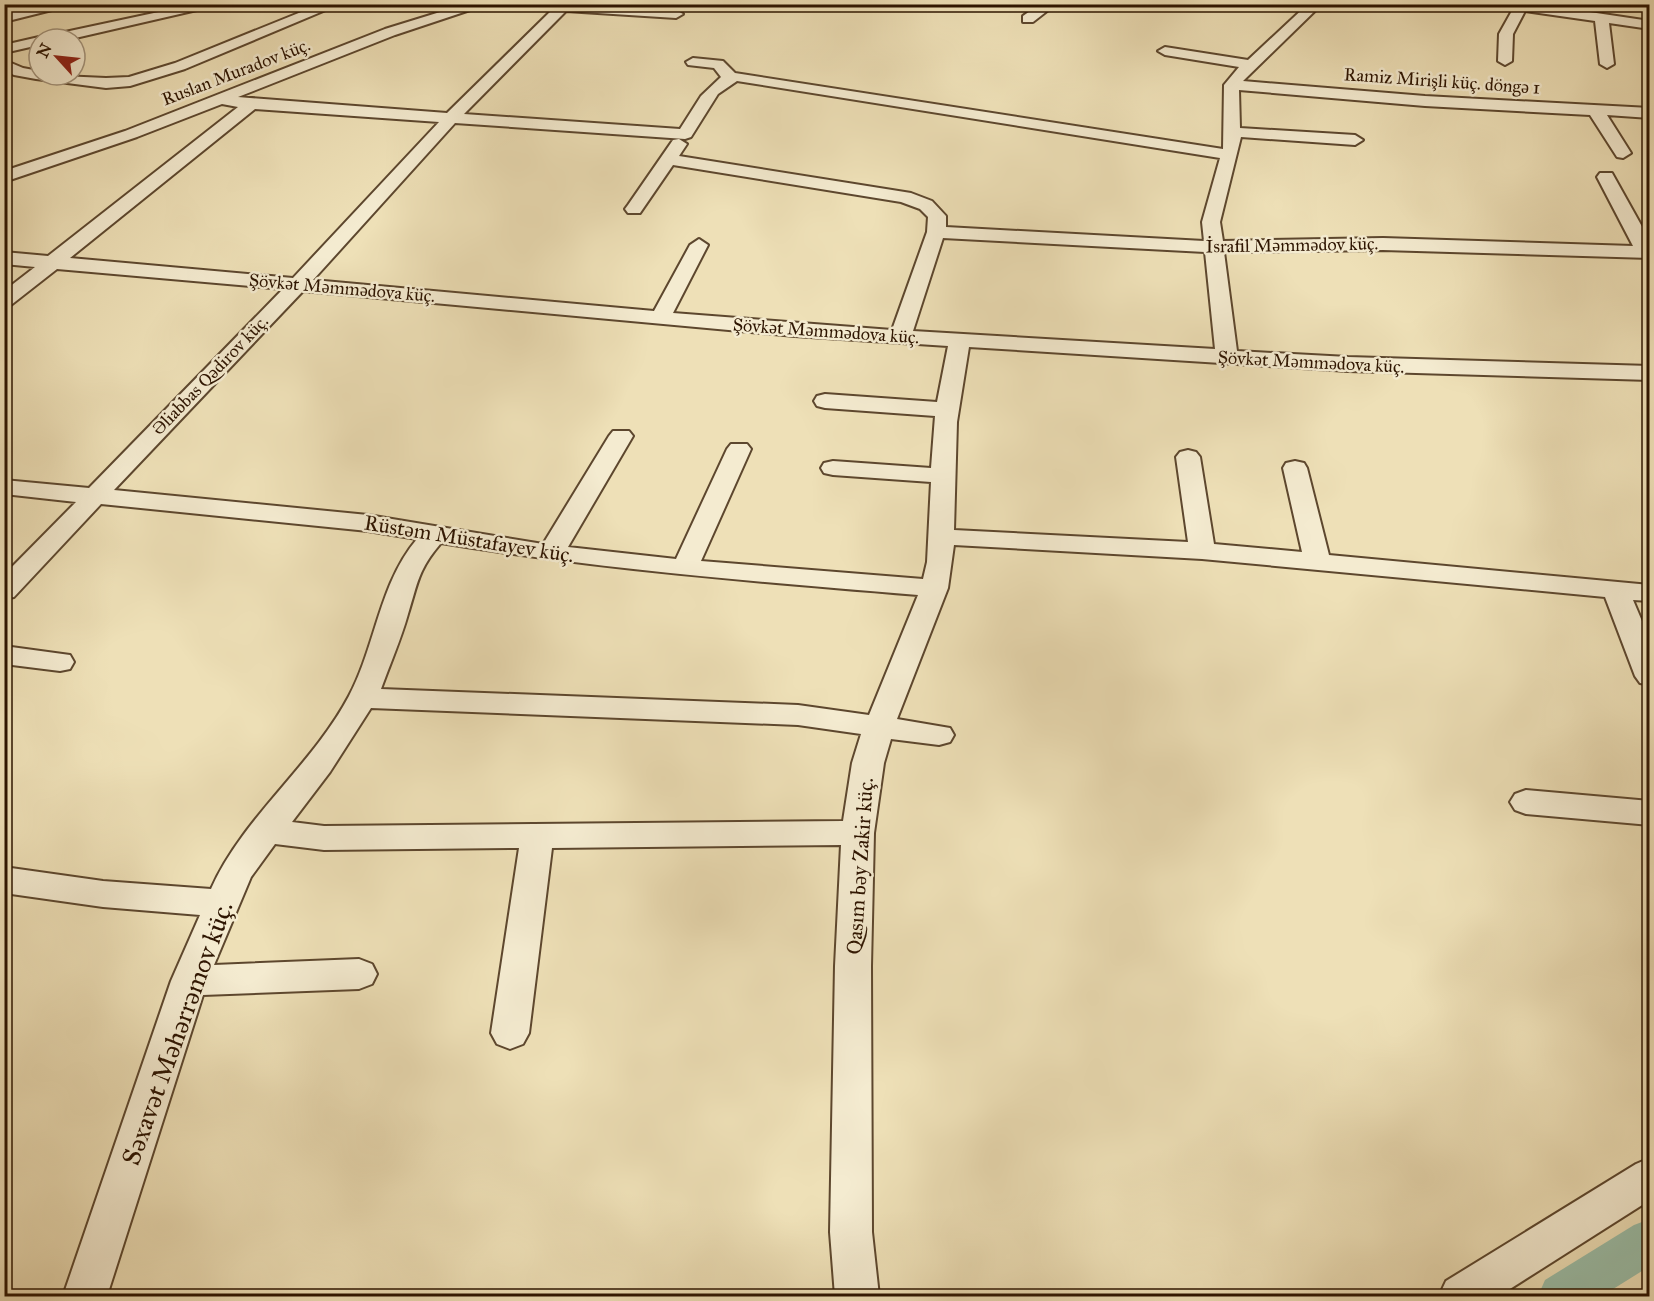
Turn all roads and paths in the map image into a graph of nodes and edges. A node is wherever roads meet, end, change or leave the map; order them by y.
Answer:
1 (70, 4) edge
2 (217, 4) edge
3 (334, 4) edge
4 (482, 4) edge
5 (1050, 4) edge
6 (1316, 4) edge
7 (1504, 4) edge
8 (562, 6) edge
9 (1521, 7) junction
10 (676, 14) dead end
11 (4, 18) edge
12 (1028, 19) dead end
13 (1602, 19) junction
14 (1650, 25) edge
15 (87, 31) edge
16 (27, 44) edge
17 (4, 49) edge
18 (1166, 51) dead end
19 (1505, 61) dead end
20 (693, 62) dead end
21 (4, 64) edge
22 (1607, 64) dead end
23 (1251, 65) junction
24 (730, 77) junction
25 (1232, 85) junction
26 (221, 99) junction
27 (251, 104) junction
28 (1596, 111) junction
29 (1650, 113) edge
30 (451, 118) junction
31 (1233, 132) junction
32 (685, 134) junction
33 (1355, 140) dead end
34 (1623, 153) dead end
35 (1230, 155) junction
36 (669, 159) junction
37 (4, 177) edge
38 (1606, 177) dead end
39 (634, 208) dead end
40 (936, 232) junction
41 (699, 245) dead end
42 (1213, 247) junction
43 (1648, 252) edge
44 (4, 258) edge
45 (53, 262) junction
46 (299, 284) junction
47 (4, 300) edge
48 (660, 318) junction
49 (900, 338) junction
50 (959, 341) junction
51 (1227, 357) junction
52 (1650, 373) edge
53 (825, 401) dead end
54 (948, 410) junction
55 (621, 436) dead end
56 (739, 449) dead end
57 (1188, 457) dead end
58 (832, 468) dead end
59 (1295, 468) dead end
60 (944, 476) junction
61 (4, 487) edge
62 (93, 496) junction
63 (434, 534) junction
64 (941, 537) junction
65 (1202, 551) junction
66 (551, 553) junction
67 (1317, 561) junction
68 (686, 568) junction
69 (934, 588) junction
70 (1615, 589) junction
71 (4, 591) edge
72 (1650, 593) edge
73 (4, 655) edge
74 (60, 662) dead end
75 (1650, 676) edge
76 (363, 698) junction
77 (879, 726) junction
78 (939, 735) dead end
79 (1526, 802) dead end
80 (1650, 813) edge
81 (267, 831) junction
82 (858, 833) junction
83 (537, 836) junction
84 (4, 880) edge
85 (222, 903) junction
86 (359, 974) dead end
87 (189, 981) junction
88 (510, 1033) dead end
89 (1650, 1177) edge
90 (85, 1296) edge
91 (857, 1296) edge
92 (1461, 1296) edge

1 - 11 street
2 - 15 street
3 - 21 street
4 - 26 street, Ruslan Muradov küç.
5 - 12 street
6 - 23 street
7 - 9 street
8 - 10 street
8 - 30 street, Əliabbas Qədirov küç.
9 - 13 street
9 - 19 street
13 - 14 street
13 - 22 street
16 - 17 street
18 - 23 street
20 - 24 street
23 - 25 street
24 - 32 street
24 - 35 street
25 - 28 street, Ramiz Mirişli küç. döngə 1
25 - 31 street
26 - 27 street
26 - 37 street, Ruslan Muradov küç.
27 - 30 street
27 - 45 street
28 - 29 street, Ramiz Mirişli küç. döngə 1
28 - 34 street
30 - 32 street
30 - 46 street, Əliabbas Qədirov küç.
31 - 33 street
31 - 35 street
32 - 36 street
35 - 42 street
36 - 39 street
36 - 40 street
38 - 43 street
40 - 42 street, İsrafil Məmmədov küç.
40 - 49 street
41 - 48 street
42 - 43 street, İsrafil Məmmədov küç.
42 - 51 street
44 - 45 street, Şövkət Məmmədova küç.
45 - 46 street, Şövkət Məmmədova küç.
45 - 47 street
46 - 48 street, Şövkət Məmmədova küç.
46 - 62 street, Əliabbas Qədirov küç.
48 - 49 street, Şövkət Məmmədova küç.
49 - 50 street, Şövkət Məmmədova küç.
50 - 51 street, Şövkət Məmmədova küç.
50 - 54 street, Qasım bəy Zakir küç.
51 - 52 street, Şövkət Məmmədova küç.
53 - 54 street
54 - 60 street, Qasım bəy Zakir küç.
55 - 66 street
56 - 68 street
57 - 65 street
58 - 60 street
59 - 67 street
60 - 64 street, Qasım bəy Zakir küç.
61 - 62 street, Rüstəm Müstafayev küç.
62 - 63 street, Rüstəm Müstafayev küç.
62 - 71 street, Əliabbas Qədirov küç.
63 - 66 street, Rüstəm Müstafayev küç.
63 - 76 street, Səxavət Məhərrəmov küç.
64 - 65 street
64 - 69 street, Qasım bəy Zakir küç.
65 - 67 street
66 - 68 street, Rüstəm Müstafayev küç.
67 - 70 street
68 - 69 street, Rüstəm Müstafayev küç.
69 - 77 street, Qasım bəy Zakir küç.
70 - 72 street
70 - 75 street
73 - 74 street
76 - 77 street
76 - 81 street, Səxavət Məhərrəmov küç.
77 - 78 street
77 - 82 street, Qasım bəy Zakir küç.
79 - 80 street
81 - 83 street
81 - 85 street, Səxavət Məhərrəmov küç.
82 - 83 street
82 - 91 street, Qasım bəy Zakir küç.
83 - 88 street
84 - 85 street
85 - 87 street, Səxavət Məhərrəmov küç.
86 - 87 street
87 - 90 street, Səxavət Məhərrəmov küç.
89 - 92 street

